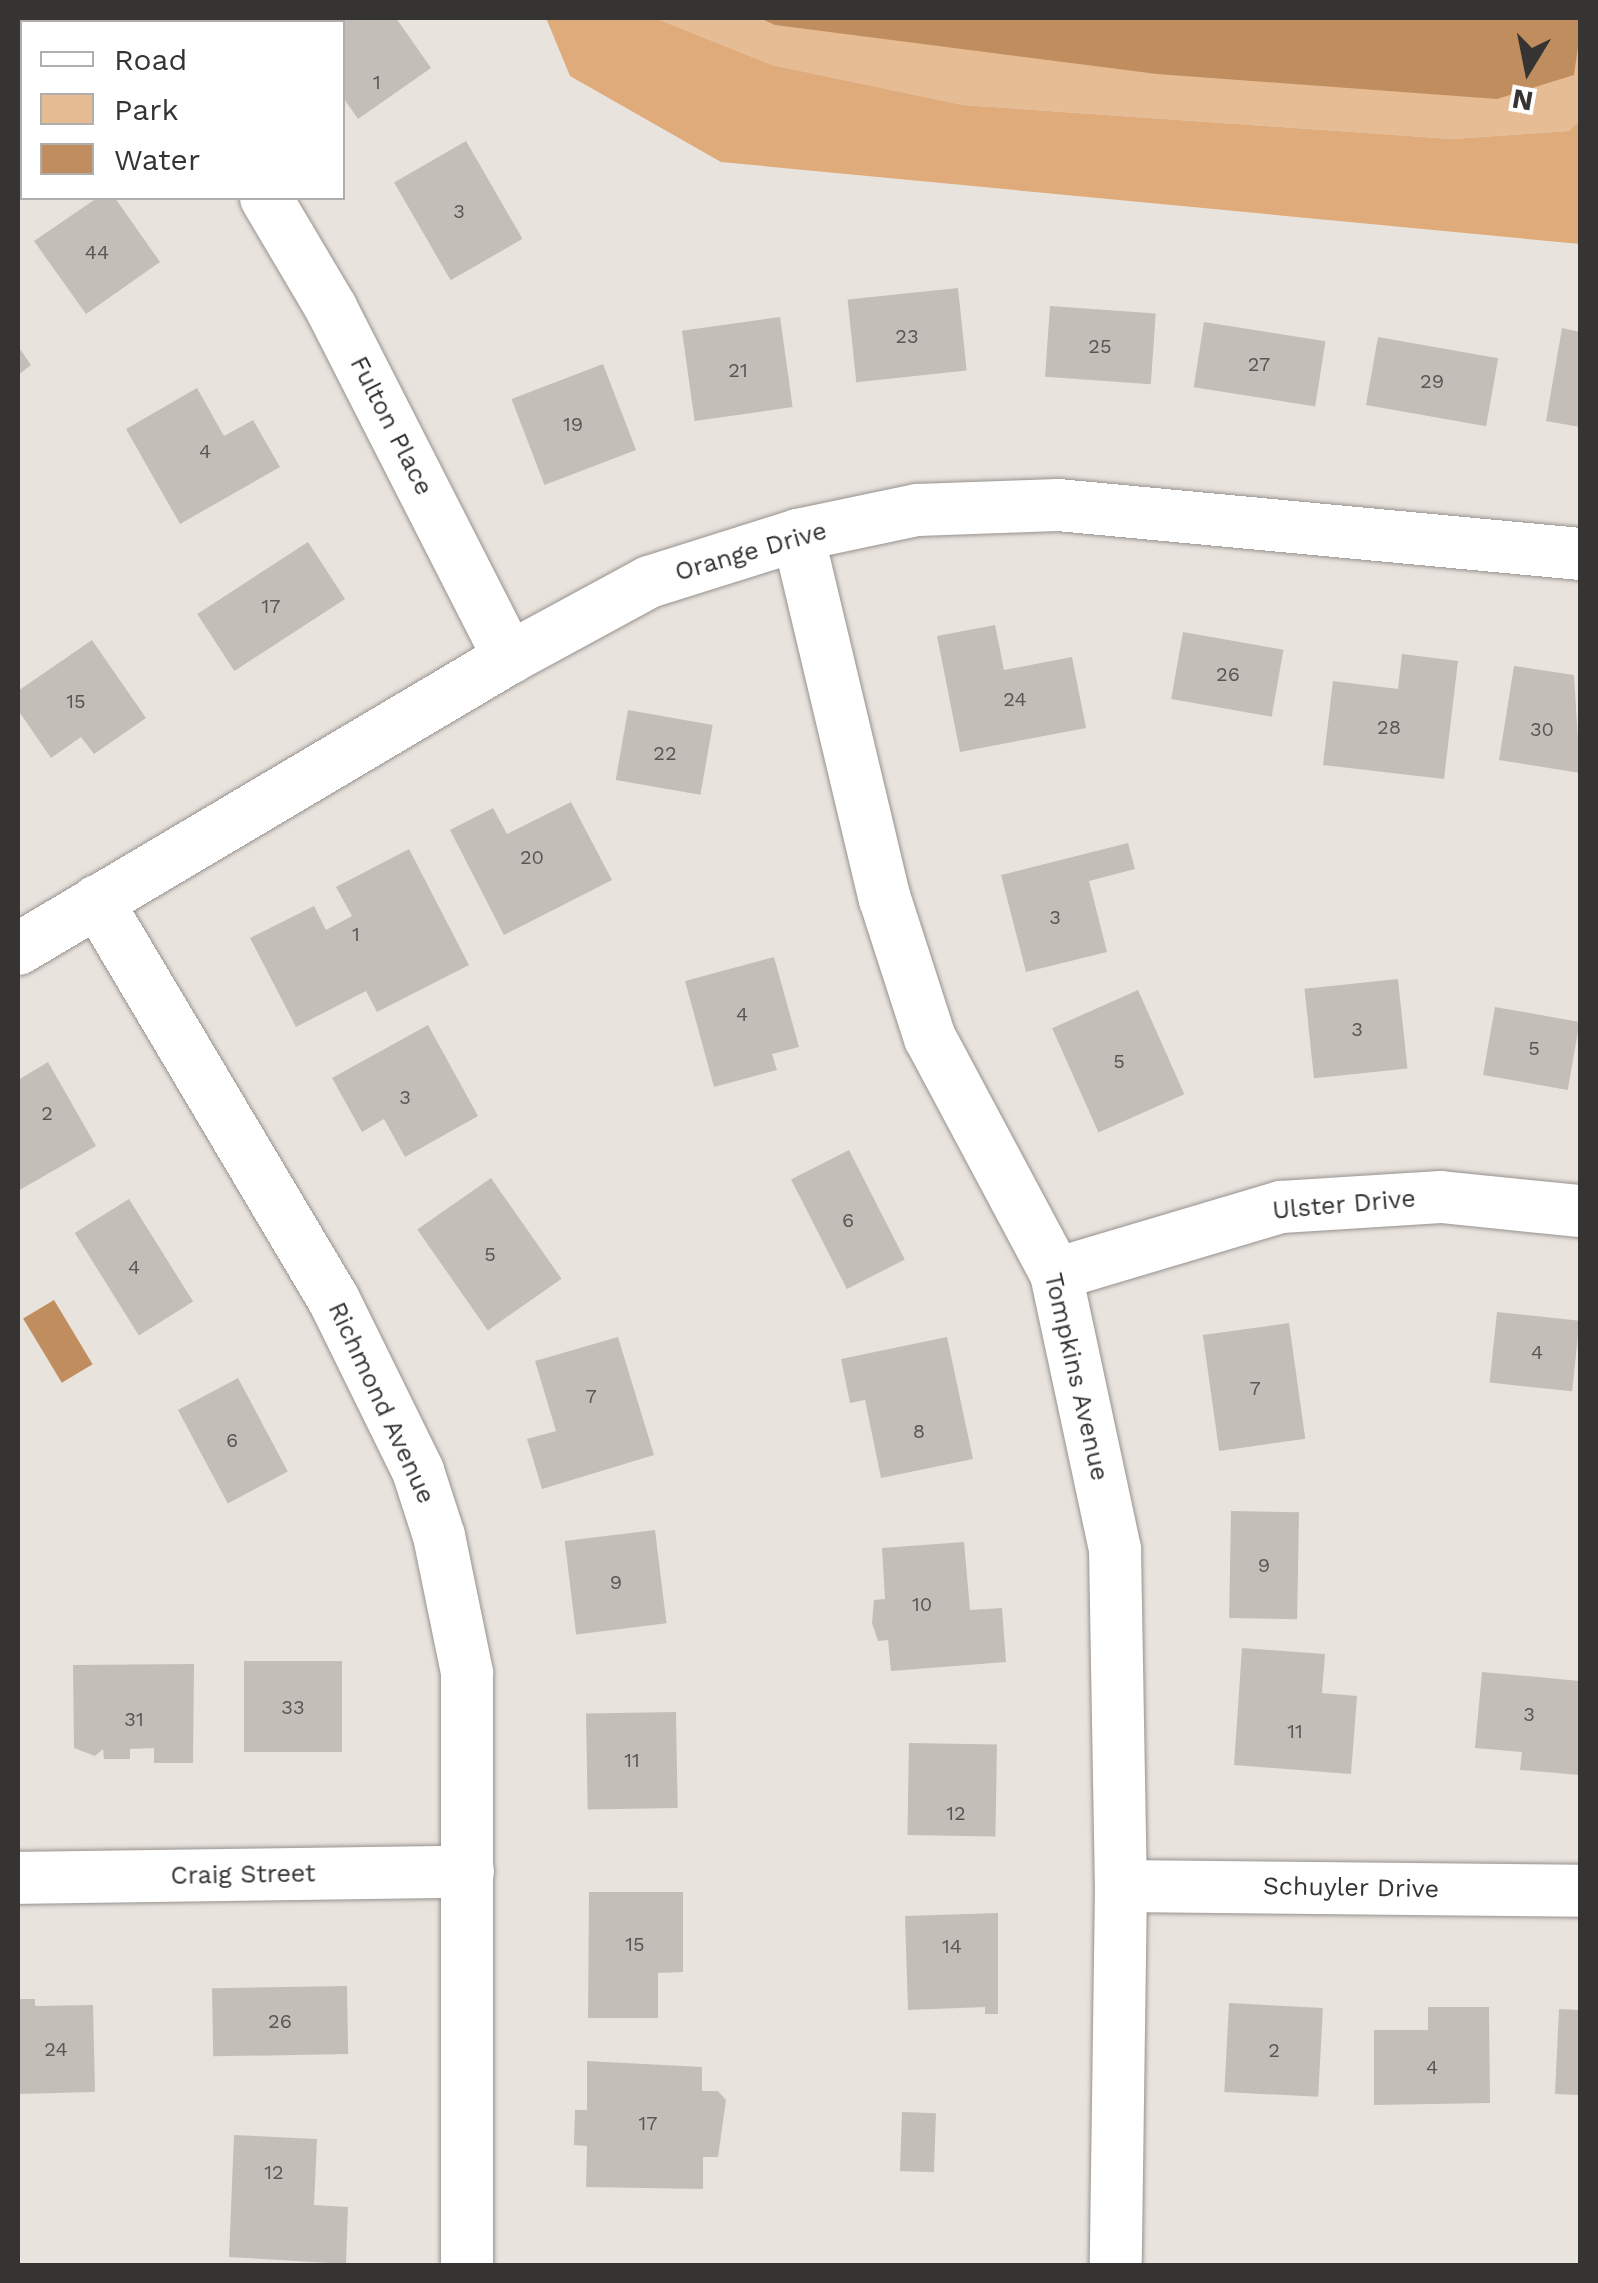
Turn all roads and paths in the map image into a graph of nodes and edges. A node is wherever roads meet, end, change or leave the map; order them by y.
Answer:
1 (267, 200) edge
2 (798, 535) junction
3 (1580, 554) edge
4 (509, 658) junction
5 (98, 901) junction
6 (18, 949) edge
7 (1580, 1210) edge
8 (1056, 1274) junction
9 (468, 1872) junction
10 (18, 1878) edge
11 (1121, 1886) junction
12 (1580, 1891) edge
13 (466, 2266) edge
14 (1116, 2266) edge

1 - 4 street, Fulton Place
2 - 3 street, Orange Drive
2 - 4 street, Orange Drive
2 - 8 street, Tompkins Avenue
4 - 5 street, Orange Drive
5 - 6 street, Orange Drive
5 - 9 street, Richmond Avenue
7 - 8 street, Ulster Drive
8 - 11 street, Tompkins Avenue
9 - 10 street, Craig Street
9 - 13 street, Richmond Avenue
11 - 12 street, Schuyler Drive
11 - 14 street, Tompkins Avenue

